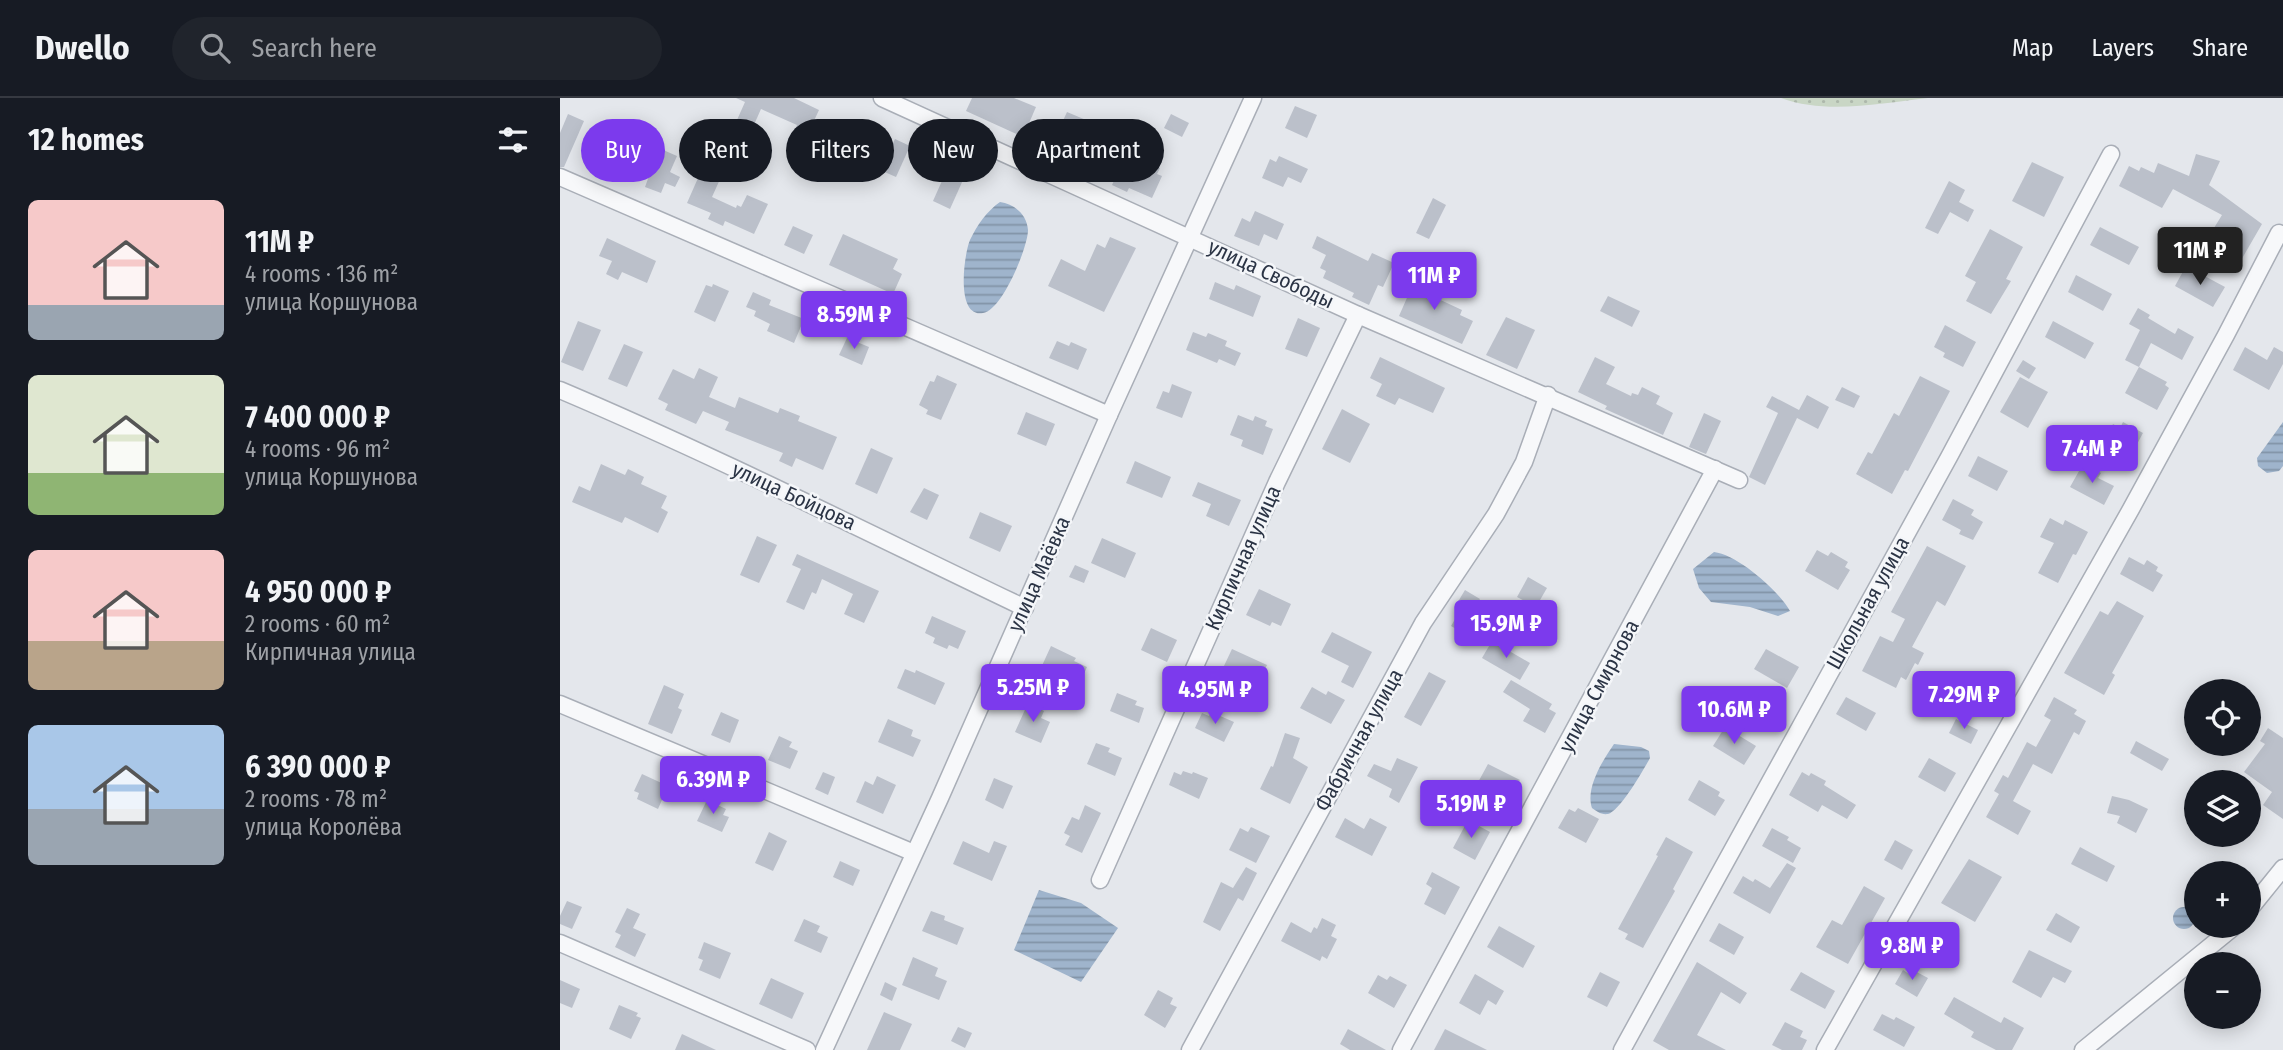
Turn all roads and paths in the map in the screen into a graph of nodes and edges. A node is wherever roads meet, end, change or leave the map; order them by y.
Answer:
1 (882, 98) edge
2 (1252, 98) edge
3 (2111, 154) dead end
4 (560, 177) edge
5 (2279, 233) dead end
6 (1189, 236) junction
7 (1358, 315) junction
8 (560, 390) edge
9 (1548, 395) junction
10 (1109, 415) junction
11 (1715, 469) junction
12 (1739, 480) dead end
13 (1025, 608) junction
14 (560, 704) edge
15 (914, 853) junction
16 (2283, 868) edge
17 (1100, 880) dead end
18 (2261, 895) edge
19 (2220, 938) edge
20 (560, 943) edge
21 (807, 1050) edge
22 (824, 1050) edge
23 (1190, 1050) edge
24 (1401, 1050) edge
25 (1622, 1050) edge
26 (1825, 1050) edge
27 (2082, 1050) edge

1 - 6 street, улица Свободы
2 - 6 street, улица Маёвка
3 - 25 street, Школьная улица
4 - 10 street
5 - 26 street
6 - 7 street, улица Свободы
6 - 10 street, улица Маёвка
7 - 9 street, улица Свободы
7 - 17 street, Кирпичная улица
8 - 13 street, улица Бойцова
9 - 11 street, улица Свободы
9 - 23 street, Фабричная улица
10 - 13 street, улица Маёвка
11 - 12 street, улица Свободы
11 - 24 street, улица Смирнова
13 - 15 street, улица Маёвка
14 - 15 street
15 - 22 street, улица Маёвка
16 - 18 street
19 - 27 street
20 - 21 street

